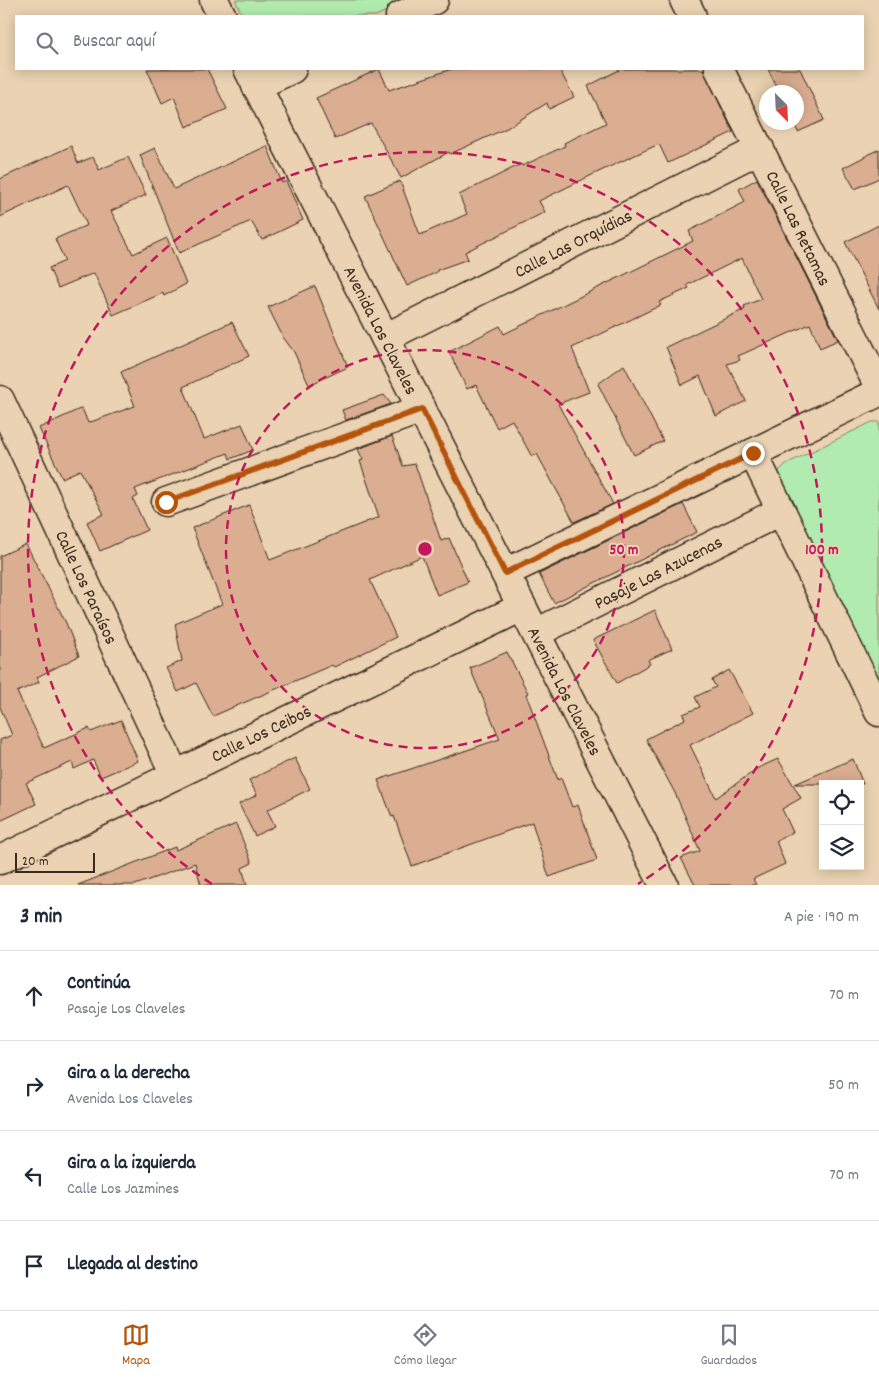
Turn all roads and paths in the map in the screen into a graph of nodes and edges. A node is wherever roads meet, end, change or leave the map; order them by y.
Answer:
1 (214, 0) edge
2 (434, 0) edge
3 (684, 0) edge
4 (222, 15) edge
5 (402, 15) edge
6 (692, 15) edge
7 (287, 70) edge
8 (720, 70) edge
9 (252, 77) edge
10 (760, 149) junction
11 (385, 338) junction
12 (879, 387) edge
13 (879, 392) edge
14 (0, 400) edge
15 (422, 409) junction
16 (753, 453) junction
17 (166, 502) dead end
18 (781, 511) junction
19 (505, 573) junction
20 (522, 607) junction
21 (536, 633) junction
22 (879, 712) edge
23 (175, 775) junction
24 (0, 860) edge
25 (664, 885) edge

1 - 4 street
2 - 5 street
3 - 6 street
7 - 9 street
8 - 10 street, Calle Las Retamas
9 - 11 street, Avenida Los Claveles
10 - 11 street, Calle Las Orquídias
10 - 12 street, Calle Las Retamas
11 - 15 street, Avenida Los Claveles
13 - 16 street
14 - 23 street, Calle Los Paraísos
15 - 17 street
15 - 19 street, Avenida Los Claveles
16 - 18 street
16 - 19 street
18 - 21 street, Pasaje Las Azucenas
18 - 22 street
19 - 20 street, Avenida Los Claveles
20 - 21 street, Avenida Los Claveles
20 - 23 street, Calle Los Ceibos
21 - 25 street, Avenida Los Claveles
23 - 24 street, Calle Los Ceibos

